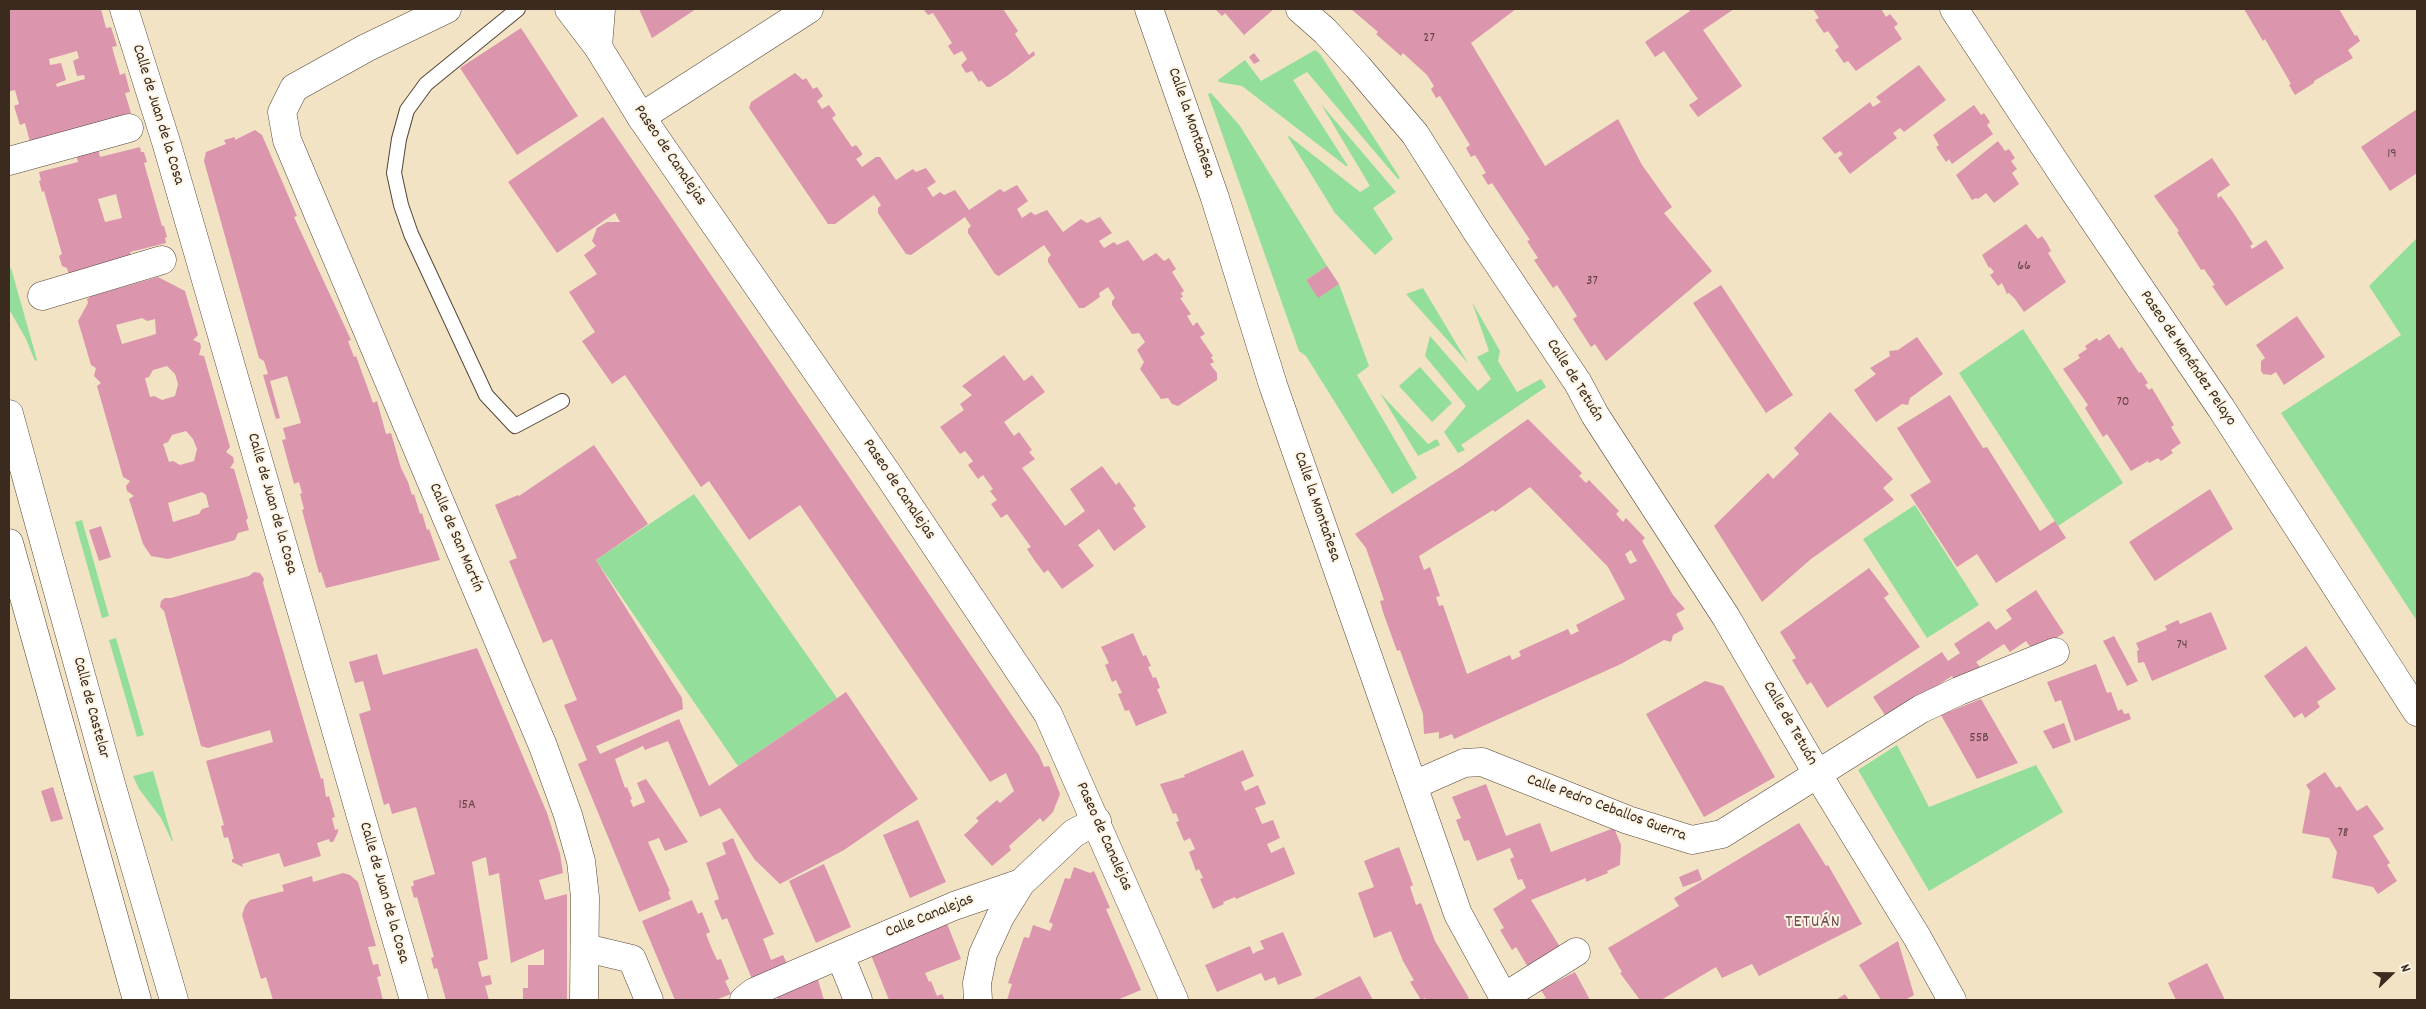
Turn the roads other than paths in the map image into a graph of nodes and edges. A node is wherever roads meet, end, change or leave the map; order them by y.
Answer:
1 (124, 9) edge
2 (447, 9) edge
3 (518, 9) edge
4 (568, 9) edge
5 (601, 9) edge
6 (809, 9) edge
7 (1149, 9) edge
8 (1300, 9) edge
9 (1954, 9) edge
10 (598, 47) junction
11 (642, 117) junction
12 (129, 128) dead end
13 (9, 160) edge
14 (162, 260) dead end
15 (42, 296) dead end
16 (562, 401) dead end
17 (9, 414) edge
18 (9, 543) edge
19 (2055, 652) dead end
20 (2417, 712) edge
21 (1818, 775) junction
22 (1414, 785) junction
23 (1097, 821) junction
24 (1021, 883) junction
25 (586, 948) junction
26 (1576, 952) dead end
27 (840, 955) junction
28 (752, 997) edge
29 (1504, 999) edge
30 (137, 1000) edge
31 (174, 1000) edge
32 (414, 1000) edge
33 (584, 1000) edge
34 (649, 1000) edge
35 (858, 1000) edge
36 (978, 1000) edge
37 (1174, 1000) edge
38 (1952, 1000) edge

1 - 32 street, Calle de Juan de la Cosa
2 - 25 street, Calle de San Martín
3 - 16 lane
4 - 10 street, Paseo de Canalejas
5 - 10 street
6 - 11 street
7 - 22 street, Calle la Montañesa
8 - 21 street, Calle de Tetuán
9 - 20 street, Paseo de Menéndez Pelayo
10 - 11 street, Paseo de Canalejas
11 - 23 street, Paseo de Canalejas
12 - 13 street
14 - 15 street
17 - 31 street, Calle de Castelar
18 - 30 street, Calle de Castelar
19 - 21 street, Calle de Tetuán
21 - 22 street, Calle Pedro Ceballos Guerra
21 - 38 street, Calle de Tetuán
22 - 29 street, Calle la Montañesa
23 - 24 street
23 - 37 street, Paseo de Canalejas
24 - 27 street, Calle Canalejas
24 - 36 street
25 - 33 street, Calle de San Martín
25 - 34 street
26 - 29 street, Calle la Montañesa
27 - 28 street, Calle Canalejas
27 - 35 street

